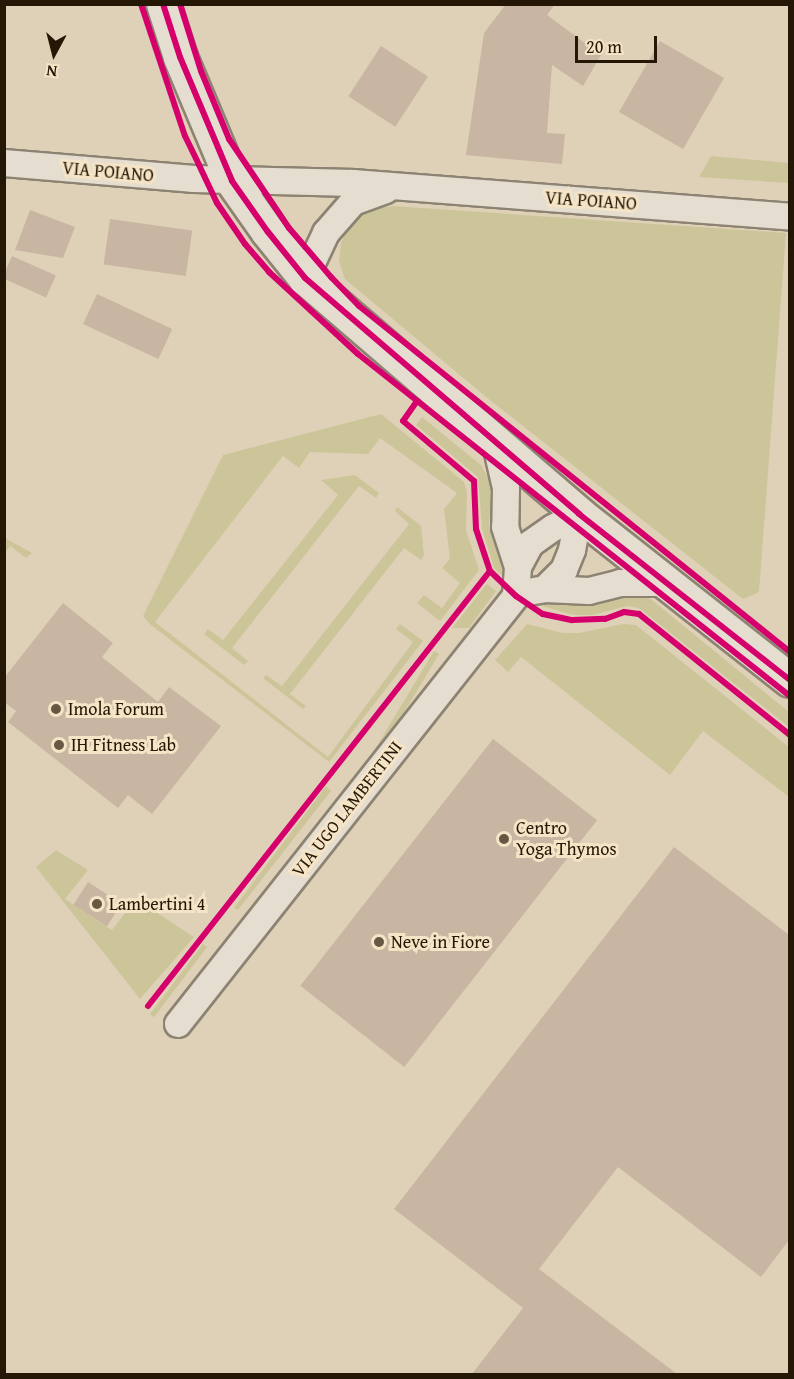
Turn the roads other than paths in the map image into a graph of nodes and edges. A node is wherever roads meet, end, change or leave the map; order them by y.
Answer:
1 (163, 4) edge
2 (4, 163) edge
3 (232, 181) junction
4 (392, 188) junction
5 (789, 217) edge
6 (305, 278) junction
7 (495, 440) junction
8 (579, 514) junction
9 (518, 567) junction
10 (668, 583) junction
11 (545, 588) junction
12 (516, 596) junction
13 (789, 680) edge
14 (178, 1024) dead end

1 - 3 main road
2 - 3 street, VIA POIANO
3 - 4 street, VIA POIANO
3 - 6 main road
4 - 5 street, VIA POIANO
4 - 6 street, VIA POIANO
6 - 7 main road
7 - 8 main road
7 - 9 street
8 - 9 street
8 - 10 main road
8 - 11 street
9 - 12 street
10 - 11 street
10 - 13 main road
11 - 12 street
12 - 14 street, VIA UGO LAMBERTINI

